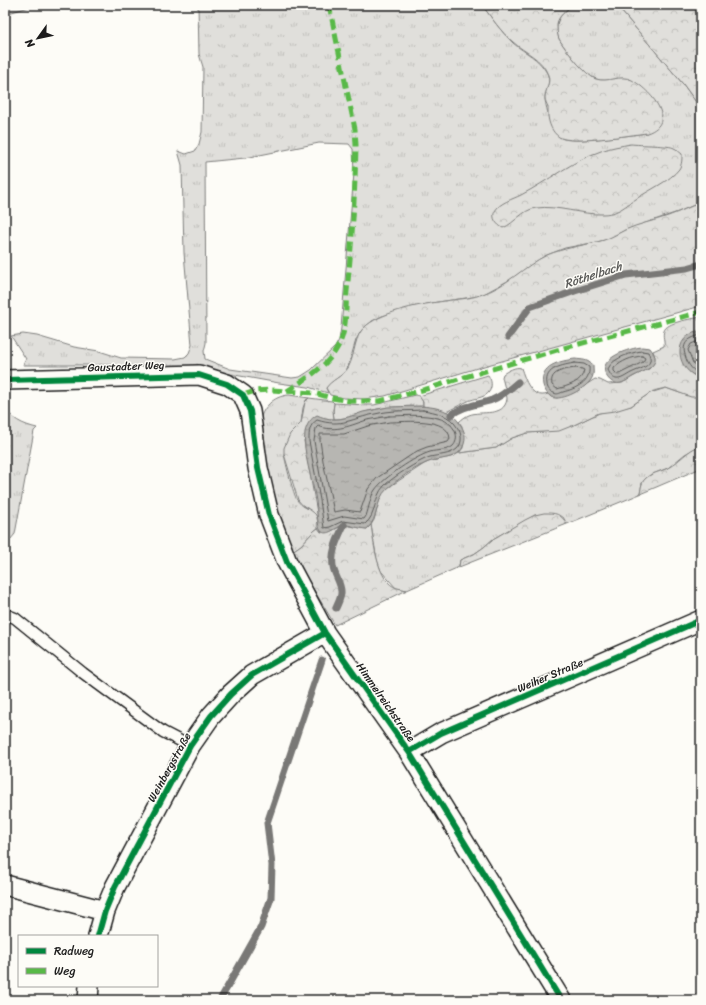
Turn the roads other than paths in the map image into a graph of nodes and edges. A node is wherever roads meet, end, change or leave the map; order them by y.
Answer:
1 (5, 380) edge
2 (243, 395) joint
3 (5, 614) edge
4 (701, 620) edge
5 (325, 633) junction
6 (190, 746) junction
7 (409, 752) junction
8 (5, 885) edge
9 (105, 911) junction
10 (98, 935) edge
11 (89, 987) edge
12 (88, 1000) edge
13 (561, 1000) edge

1 - 2 street, Gaustadter Weg
2 - 5 street, Himmelreichstraße
3 - 6 lane, Weinbergstraße
4 - 7 street, Weiher Straße
5 - 6 street, Weinbergstraße
5 - 7 street, Himmelreichstraße
6 - 9 street, Weinbergstraße
7 - 13 street, Himmelreichstraße
8 - 9 street
9 - 10 street, Weinbergstraße
11 - 12 street

